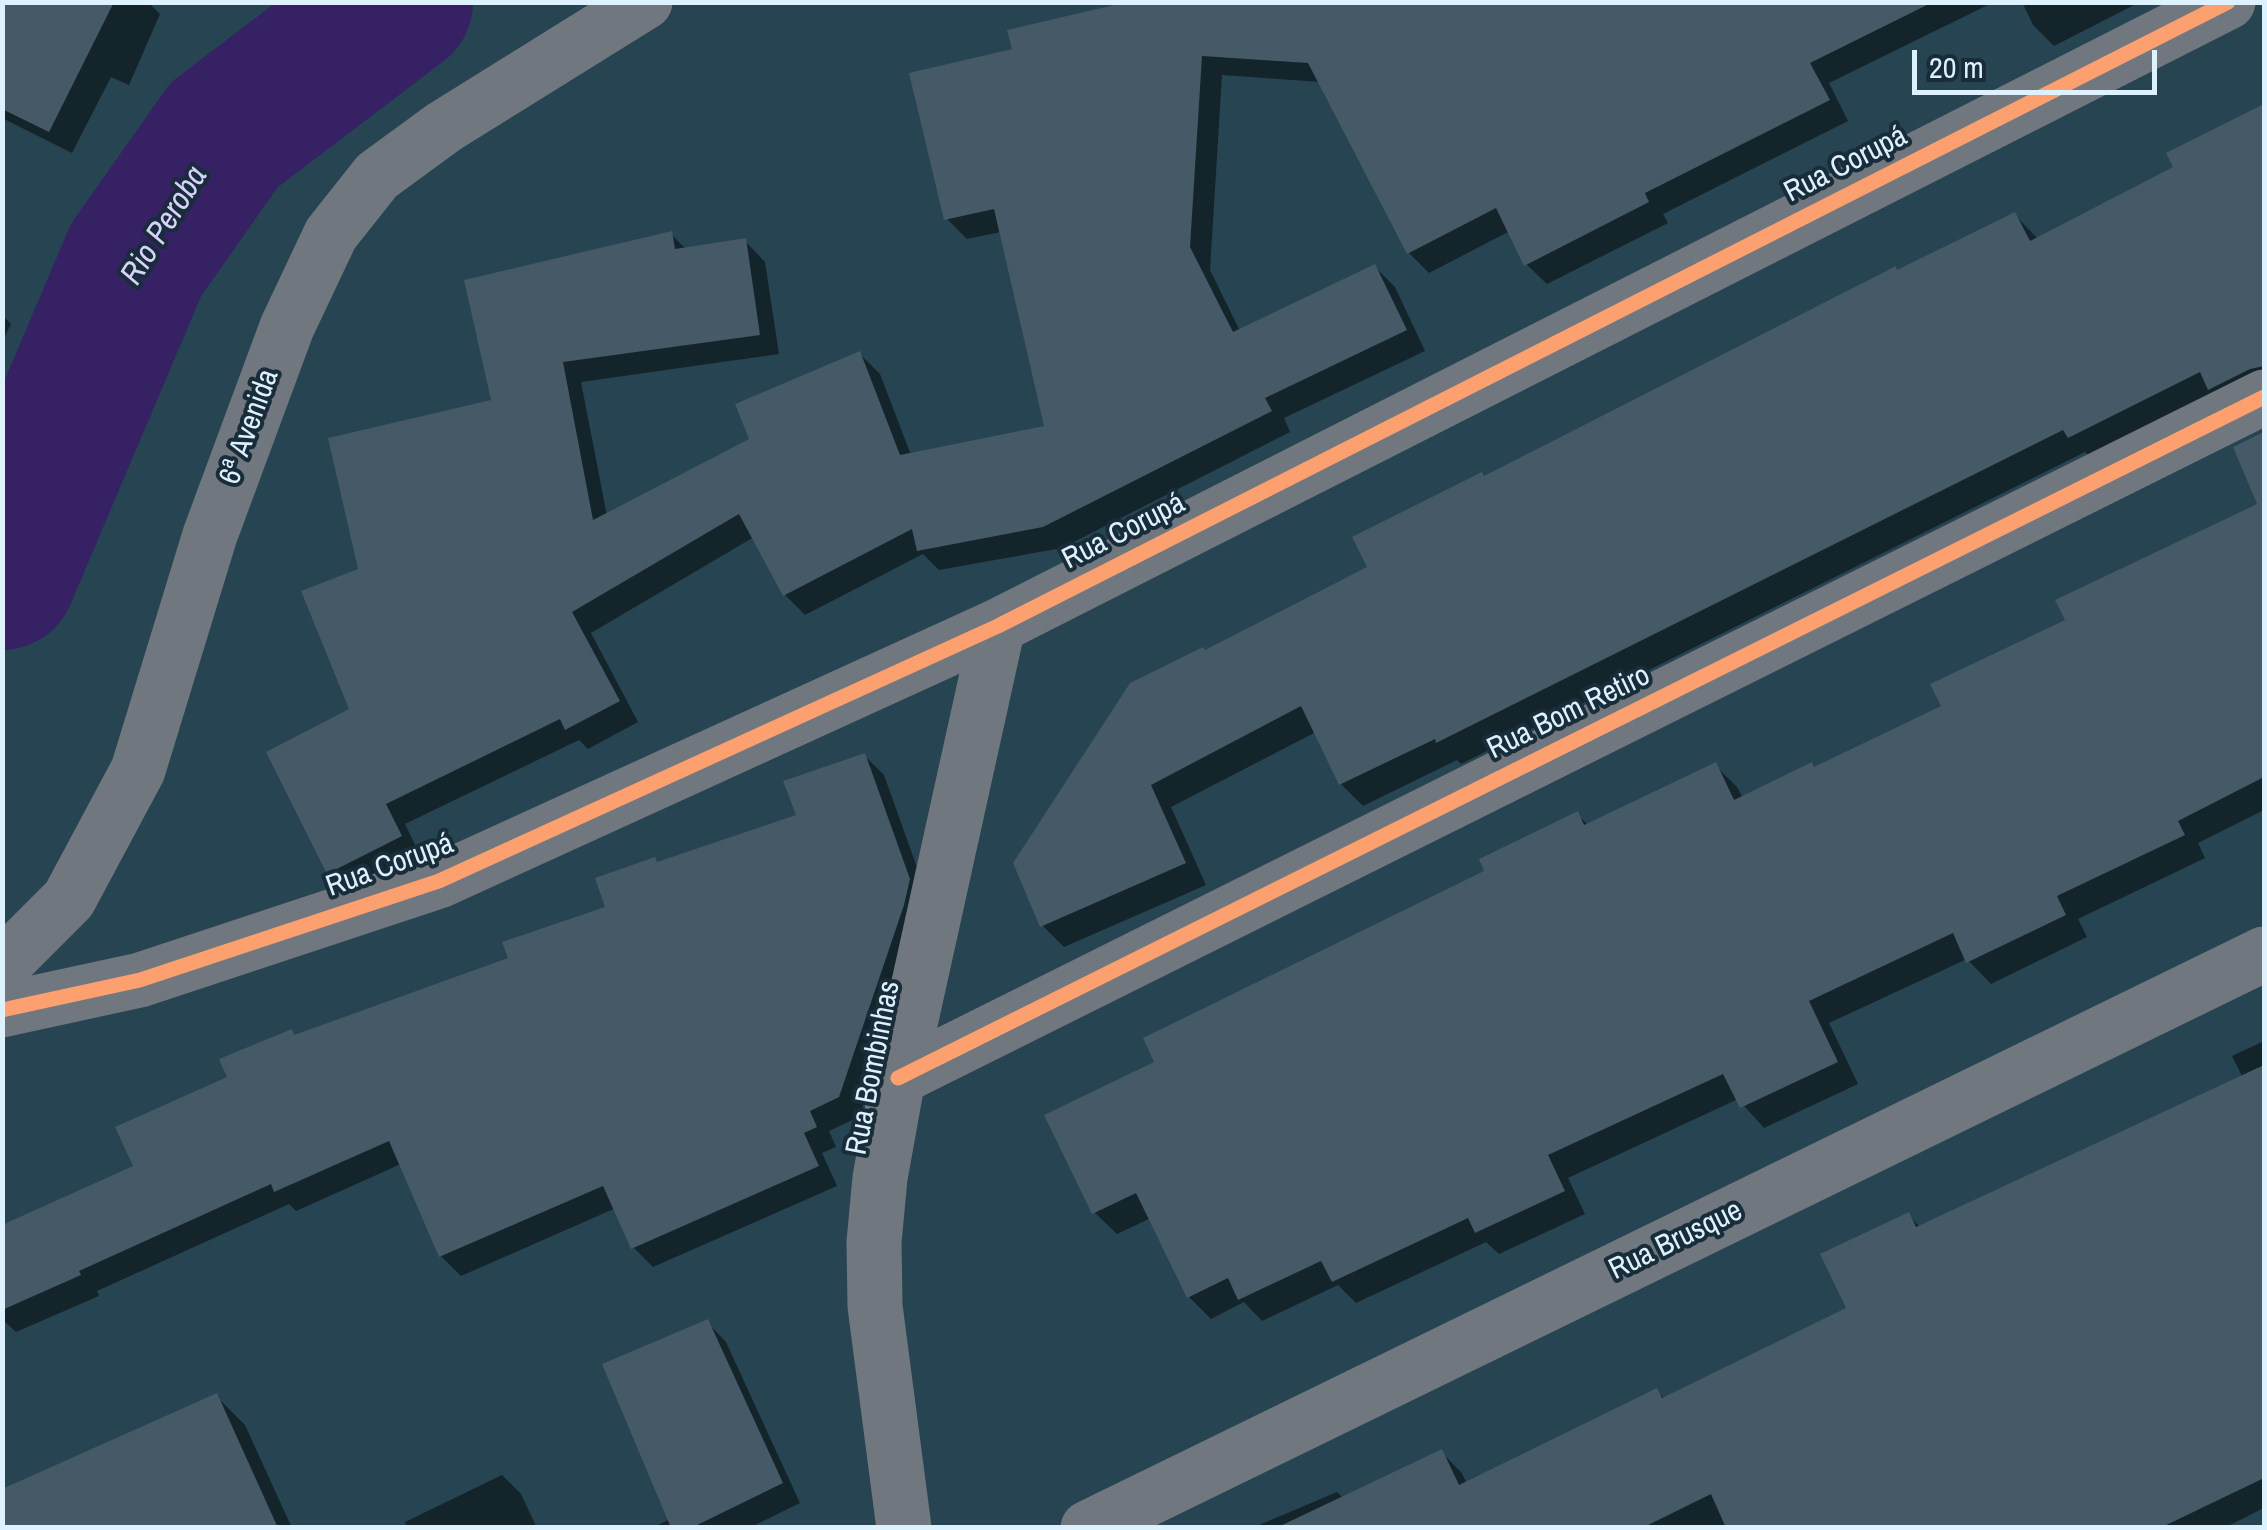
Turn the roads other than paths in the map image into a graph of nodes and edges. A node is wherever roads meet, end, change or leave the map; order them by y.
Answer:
1 (645, 2) edge
2 (2228, 2) edge
3 (2264, 397) edge
4 (998, 626) junction
5 (2264, 954) edge
6 (2, 966) edge
7 (2, 1010) edge
8 (898, 1078) junction
9 (904, 1528) edge
10 (1088, 1528) edge

1 - 6 street, 6ª Avenida
2 - 4 street, Rua Corupá
3 - 8 street, Rua Bom Retiro
4 - 7 street, Rua Corupá
4 - 8 street, Rua Bombinhas
5 - 10 street, Rua Brusque
8 - 9 street, Rua Bombinhas

